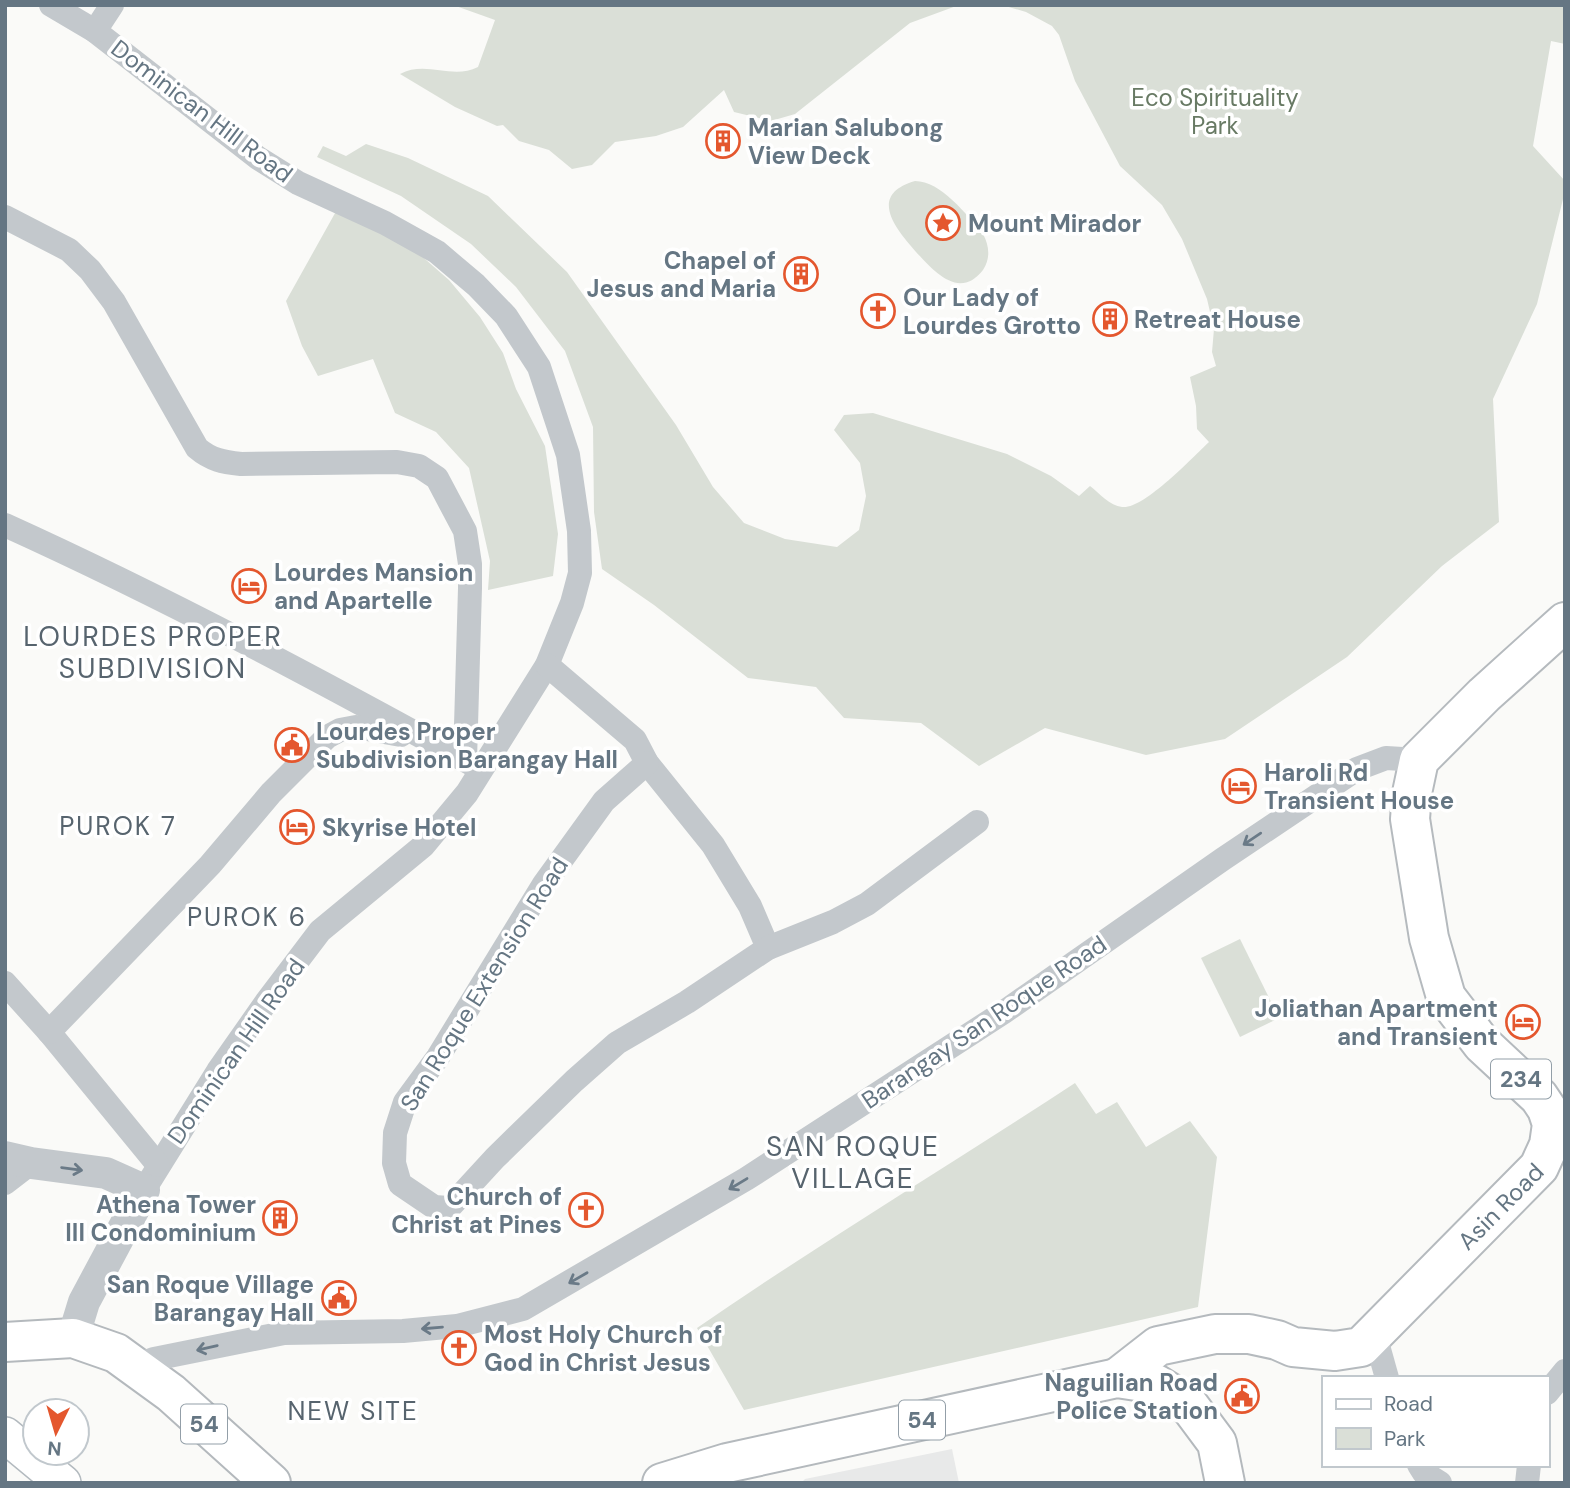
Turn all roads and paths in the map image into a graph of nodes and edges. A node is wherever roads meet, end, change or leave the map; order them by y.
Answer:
1 (51, 5) edge
2 (112, 5) edge
3 (95, 31) junction
4 (5, 217) edge
5 (5, 525) edge
6 (1565, 621) edge
7 (547, 665) junction
8 (424, 740) junction
9 (1419, 760) junction
10 (647, 763) junction
11 (473, 765) junction
12 (977, 822) dead end
13 (768, 947) junction
14 (5, 984) edge
15 (49, 1032) junction
16 (18, 1160) edge
17 (151, 1178) junction
18 (5, 1183) edge
19 (1375, 1335) junction
20 (73, 1338) junction
21 (5, 1342) edge
22 (136, 1366) junction
23 (1565, 1371) edge
24 (1386, 1376) edge
25 (1117, 1378) junction
26 (1549, 1391) edge
27 (5, 1435) edge
28 (1420, 1467) edge
29 (735, 1473) edge
30 (63, 1483) edge
31 (271, 1483) edge
32 (662, 1483) edge
33 (1225, 1483) edge
34 (1440, 1483) edge

1 - 3 street, Dominican Hill Road
2 - 3 street
3 - 7 street, Dominican Hill Road
4 - 11 street
5 - 8 street
6 - 9 main road
7 - 10 street
7 - 11 street, Dominican Hill Road
8 - 11 street
8 - 15 street
9 - 19 main road, Asin Road / 234
9 -> 22 street, Barangay San Roque Road
10 - 13 street
10 - 13 street, San Roque Extension Road
11 - 17 street, Dominican Hill Road
12 - 13 street, San Roque Extension Road
14 - 15 street
15 - 17 street
16 -> 17 street
16 - 18 street
17 - 20 street, Dominican Hill Road
19 - 24 street
19 - 25 main road, Asin Road / 234
20 - 21 main road, 54
20 - 22 main road, 54
22 - 31 main road, 54
23 - 26 street
25 - 29 main road, 54
25 - 33 main road, 54
27 - 30 main road
28 - 34 street
29 - 32 main road, 54

